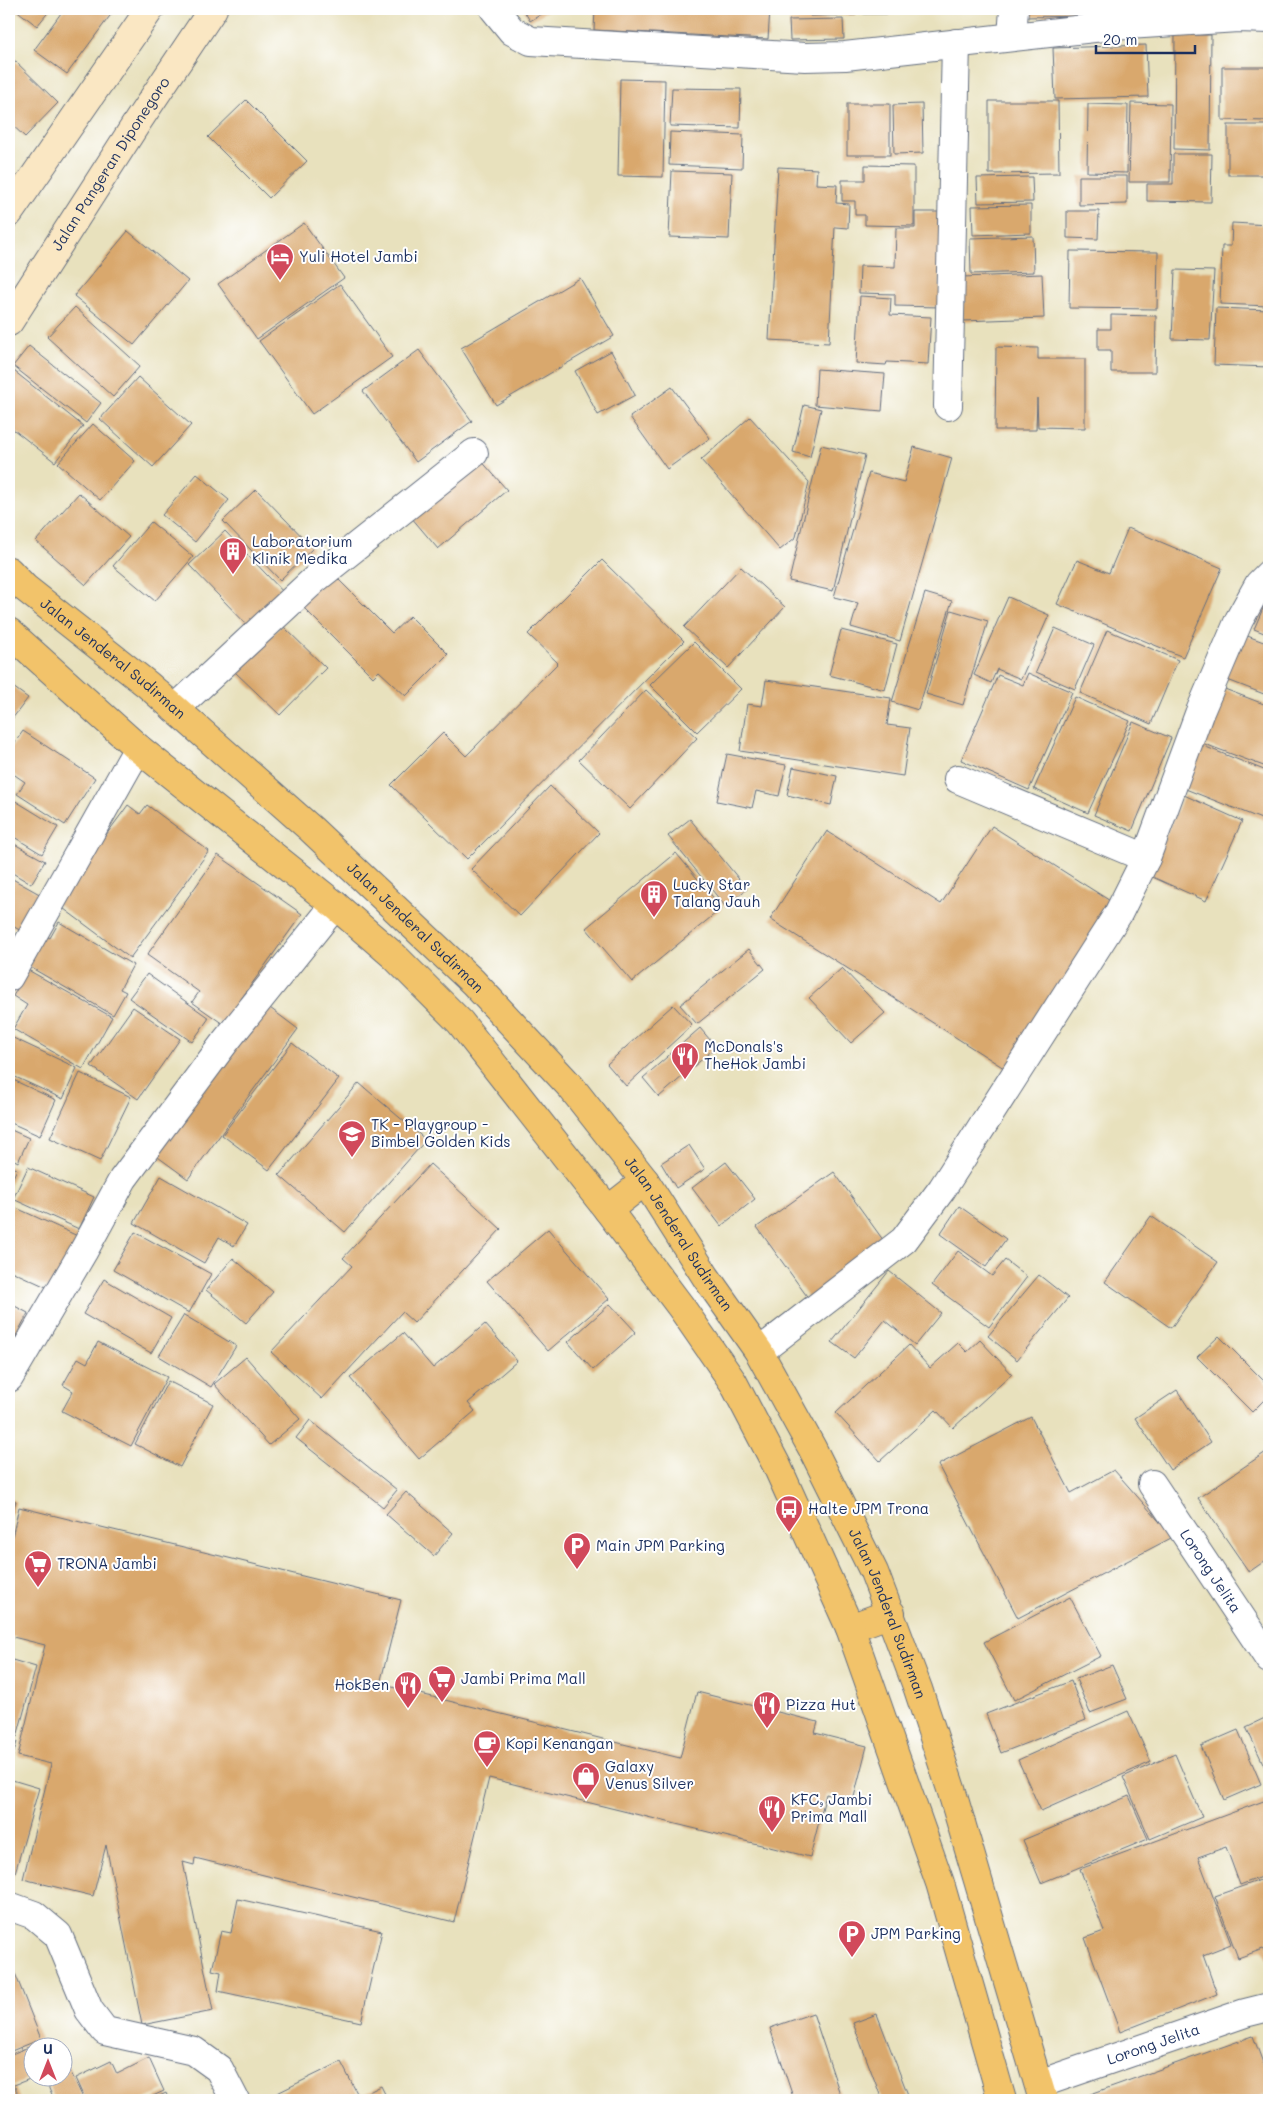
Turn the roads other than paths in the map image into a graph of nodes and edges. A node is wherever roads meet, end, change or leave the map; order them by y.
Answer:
1 (150, 9) edge
2 (213, 9) edge
3 (494, 9) edge
4 (1014, 9) edge
5 (1269, 19) edge
6 (1012, 37) junction
7 (956, 43) junction
8 (9, 213) edge
9 (9, 322) edge
10 (948, 406) dead end
11 (474, 453) dead end
12 (9, 571) edge
13 (1269, 574) edge
14 (9, 632) edge
15 (175, 709) junction
16 (138, 748) junction
17 (958, 779) dead end
18 (1146, 858) junction
19 (335, 905) junction
20 (9, 977) edge
21 (645, 1181) junction
22 (608, 1210) junction
23 (759, 1352) junction
24 (9, 1378) edge
25 (1152, 1484) dead end
26 (891, 1613) junction
27 (850, 1628) junction
28 (1269, 1659) edge
29 (9, 1906) edge
30 (1269, 2007) edge
31 (1041, 2092) edge
32 (235, 2100) edge
33 (1002, 2100) edge

1 - 8 main road
2 - 9 main road, Jalan Pangeran Diponegoro
3 - 7 street
4 - 6 street
5 - 6 street
6 - 7 street
7 - 10 street
11 - 15 street
12 - 15 main road, Jalan Jenderal Sudirman
13 - 18 street
14 - 16 main road
15 - 21 main road, Jalan Jenderal Sudirman
16 - 19 main road
16 - 20 street
17 - 18 street
18 - 23 street
19 - 22 main road
19 - 24 street
21 - 22 main road
21 - 23 main road, Jalan Jenderal Sudirman
22 - 27 main road
23 - 26 main road, Jalan Jenderal Sudirman
25 - 28 street, Lorong Jelita
26 - 27 main road
26 - 31 main road, Jalan Jenderal Sudirman
27 - 33 main road
29 - 32 street
30 - 31 street, Lorong Jelita

